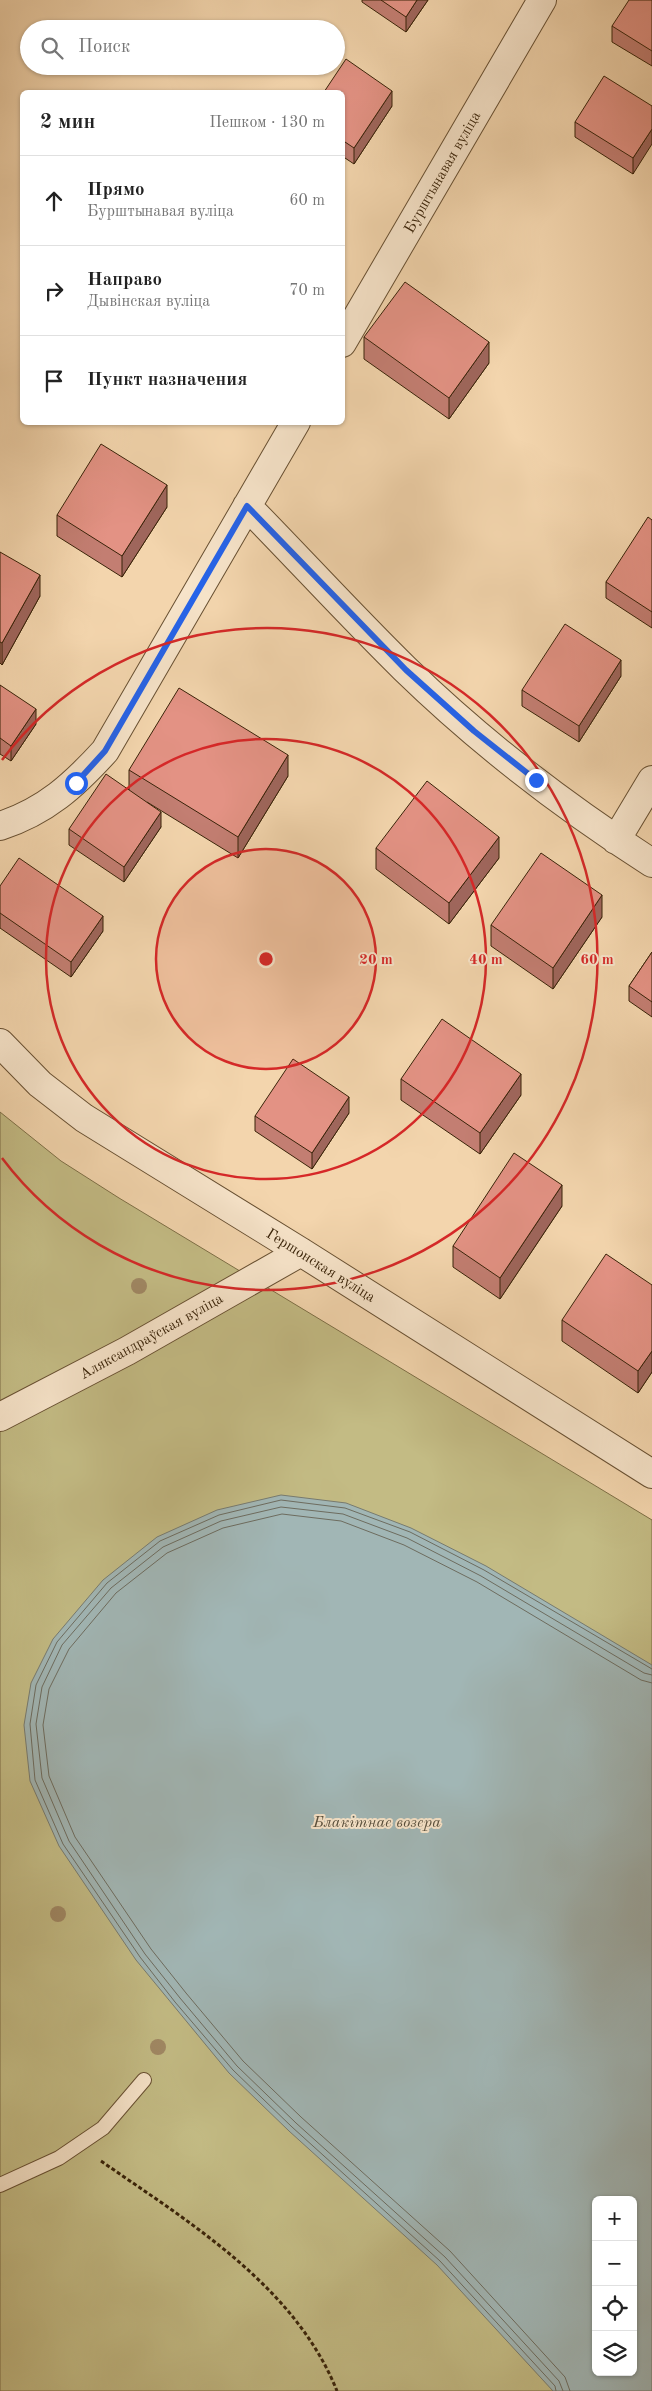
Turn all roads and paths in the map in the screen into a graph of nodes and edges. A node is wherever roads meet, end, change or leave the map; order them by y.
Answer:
1 (542, 0) edge
2 (345, 338) edge
3 (294, 425) edge
4 (247, 506) junction
5 (652, 780) edge
6 (0, 826) edge
7 (616, 840) junction
8 (652, 863) edge
9 (0, 1043) edge
10 (301, 1252) junction
11 (0, 1417) edge
12 (652, 1474) edge
13 (144, 2080) dead end
14 (78, 2144) junction
15 (0, 2185) edge
16 (337, 2391) edge

1 - 2 street, Бурштынавая вуліца
3 - 4 street
4 - 6 street
4 - 7 street
5 - 7 street
7 - 8 street
9 - 10 street, Гершонская вуліца
10 - 11 street, Аляксандраўская вуліца
10 - 12 street, Гершонская вуліца
13 - 14 lane
14 - 15 lane
14 - 16 path

